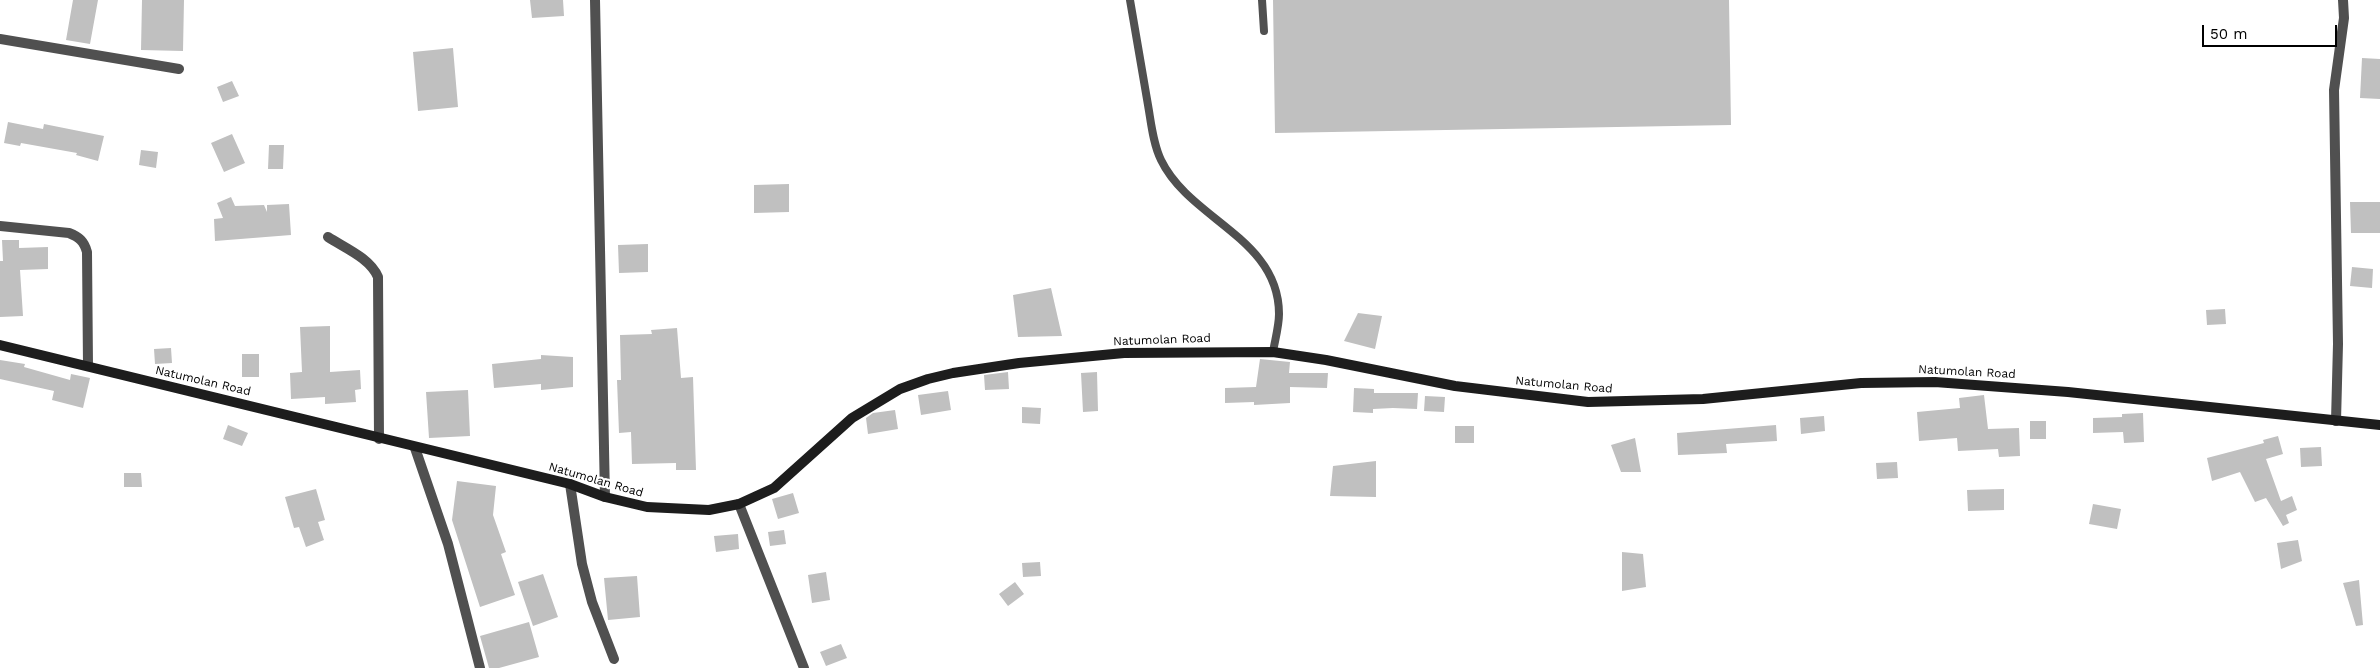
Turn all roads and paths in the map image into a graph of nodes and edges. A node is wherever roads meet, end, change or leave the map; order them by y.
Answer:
1 (595, 0) edge
2 (1130, 0) edge
3 (1262, 0) edge
4 (2343, 0) edge
5 (1264, 31) dead end
6 (0, 39) edge
7 (179, 69) dead end
8 (0, 226) edge
9 (328, 237) dead end
10 (0, 345) edge
11 (1273, 352) junction
12 (88, 366) junction
13 (2336, 421) junction
14 (2380, 424) edge
15 (379, 439) junction
16 (415, 448) junction
17 (570, 484) junction
18 (605, 497) junction
19 (740, 504) junction
20 (614, 659) dead end
21 (480, 668) edge
22 (804, 668) edge

1 - 18 street
2 - 11 lane
3 - 5 lane
4 - 13 street
6 - 7 street
8 - 12 street
9 - 15 street
10 - 12 street, Natumolan Road
11 - 13 street, Natumolan Road
11 - 19 street, Natumolan Road
12 - 15 street, Natumolan Road
13 - 14 street, Natumolan Road
15 - 16 street, Natumolan Road
16 - 17 street, Natumolan Road
16 - 21 street
17 - 18 street, Natumolan Road
17 - 20 street
18 - 19 street, Natumolan Road
19 - 22 street

